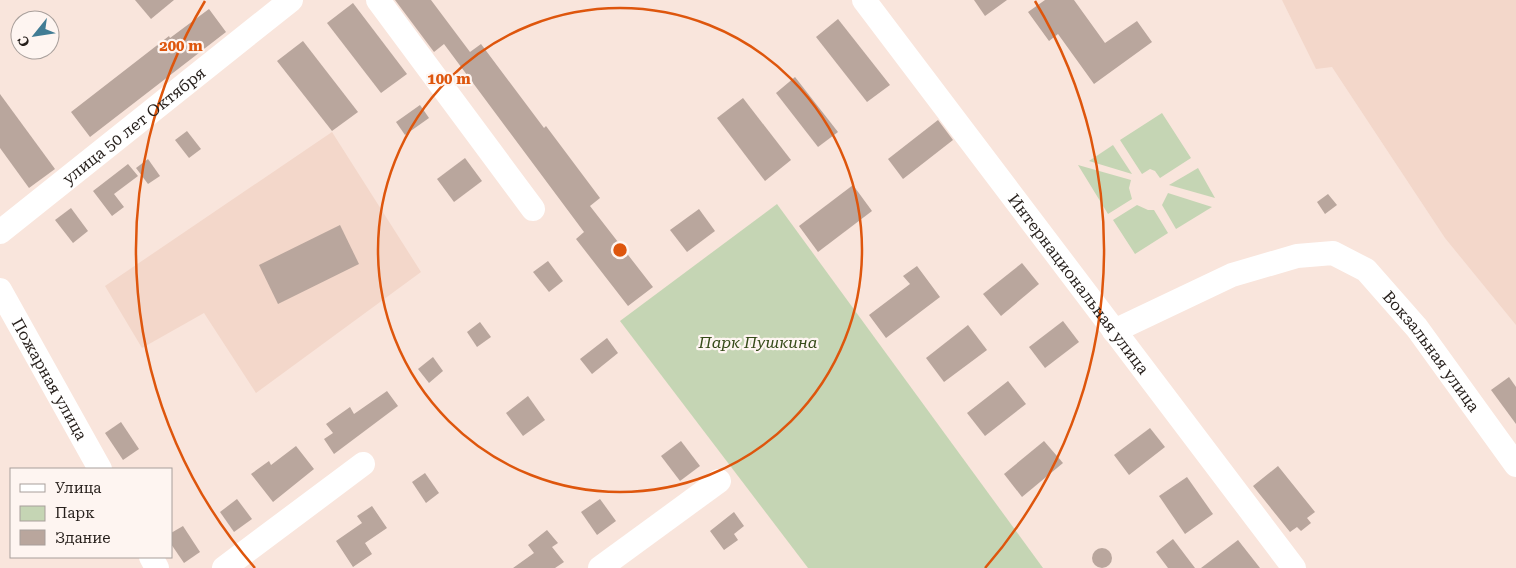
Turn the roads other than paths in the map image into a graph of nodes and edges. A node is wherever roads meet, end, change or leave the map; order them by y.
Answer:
1 (291, 0) edge
2 (378, 0) edge
3 (864, 0) edge
4 (532, 208) dead end
5 (0, 232) edge
6 (0, 290) edge
7 (1114, 330) junction
8 (363, 464) dead end
9 (1516, 465) edge
10 (99, 468) edge
11 (719, 481) dead end
12 (224, 568) edge
13 (600, 568) edge
14 (1294, 568) edge

1 - 5 street, улица 50 лет Октября
2 - 4 street
3 - 7 street, Интернациональная улица
6 - 10 street, Пожарная улица
7 - 9 street, Вокзальная улица
7 - 14 street, Интернациональная улица
8 - 12 street
11 - 13 street

